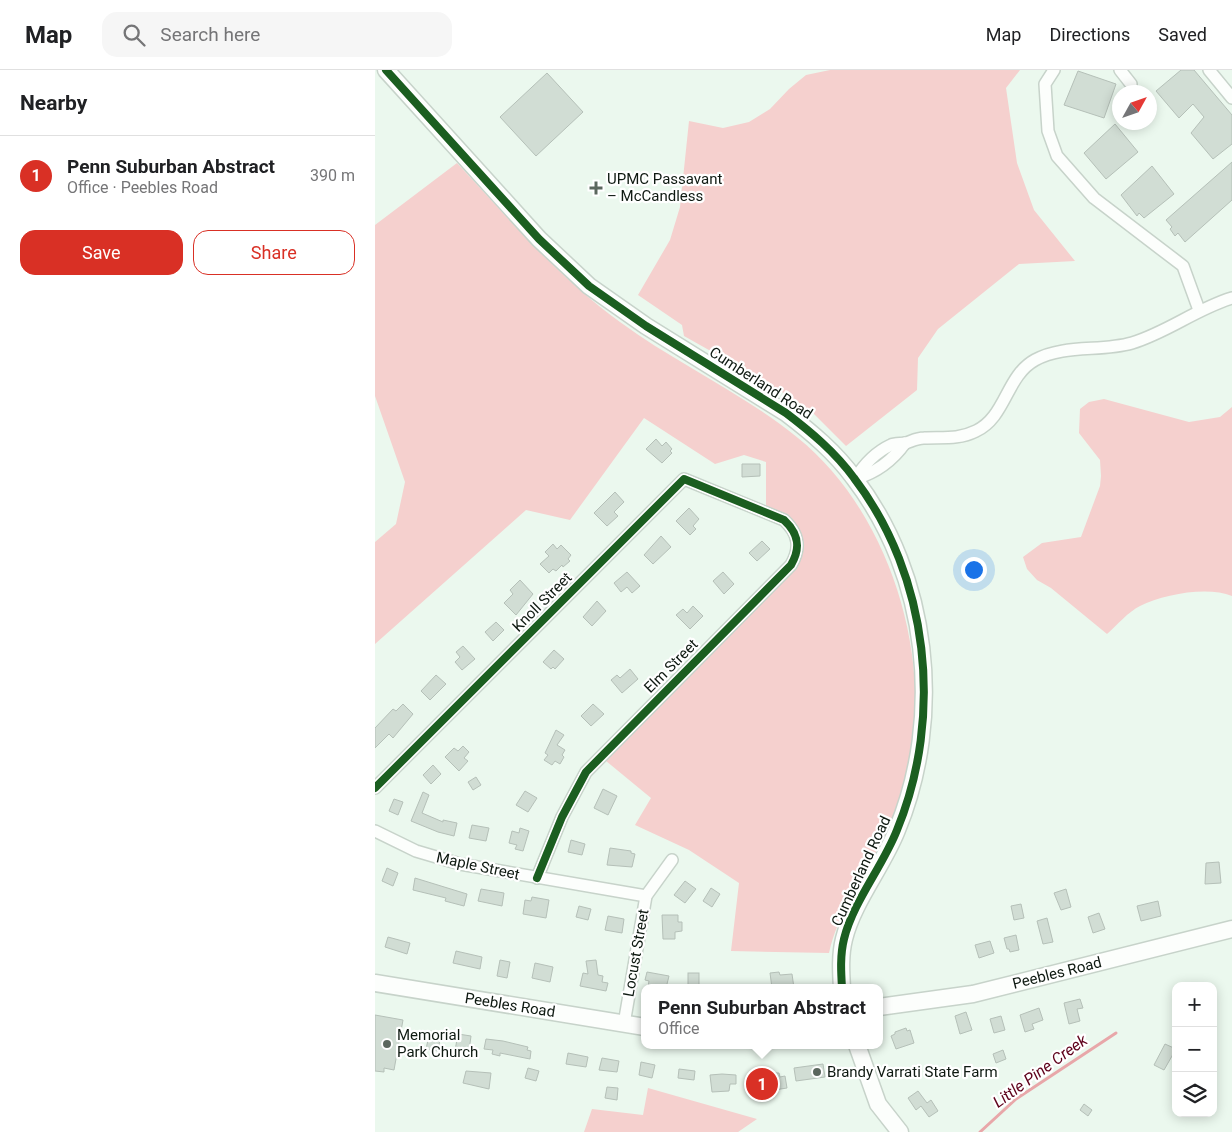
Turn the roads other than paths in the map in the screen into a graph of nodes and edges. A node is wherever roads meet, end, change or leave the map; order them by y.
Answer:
1 (387, 70) edge
2 (1054, 70) edge
3 (1120, 70) edge
4 (1209, 70) edge
5 (1131, 84) dead end
6 (1232, 98) edge
7 (1232, 298) edge
8 (1199, 310) junction
9 (855, 479) junction
10 (743, 502) joint
11 (375, 788) edge
12 (375, 831) edge
13 (672, 860) dead end
14 (537, 878) junction
15 (646, 896) junction
16 (1232, 929) edge
17 (375, 983) edge
18 (842, 984) edge
19 (883, 1006) edge
20 (624, 1024) junction
21 (641, 1026) edge
22 (858, 1049) edge
23 (900, 1132) edge

1 - 9 street, Cumberland Road
2 - 8 street
3 - 5 street
4 - 6 street
7 - 8 street
8 - 9 street
9 - 18 street, Cumberland Road
10 - 11 street, Knoll Street
10 - 14 street, Elm Street
12 - 14 street, Maple Street
13 - 15 street, Locust Street
14 - 15 street, Maple Street
15 - 20 street, Locust Street
16 - 19 street, Peebles Road
17 - 20 street, Peebles Road
20 - 21 street, Peebles Road
22 - 23 street

